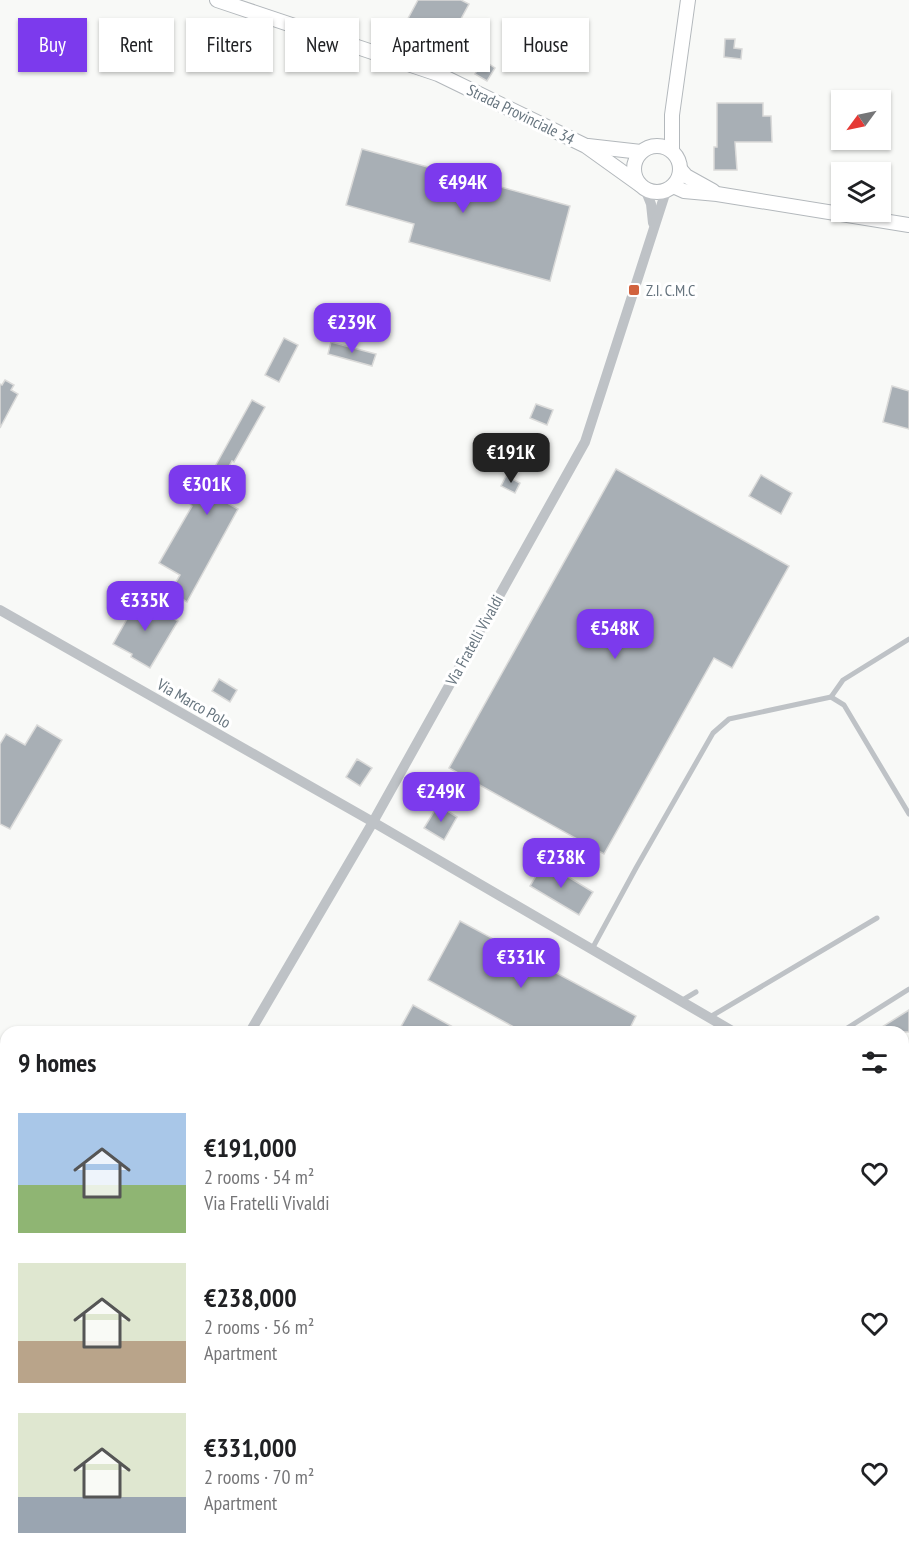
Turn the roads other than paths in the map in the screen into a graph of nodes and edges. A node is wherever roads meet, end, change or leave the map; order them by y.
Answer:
1 (218, 0) edge
2 (688, 0) edge
3 (232, 2) edge
4 (672, 115) junction
5 (586, 146) junction
6 (644, 149) junction
7 (672, 151) junction
8 (680, 170) junction
9 (642, 187) junction
10 (670, 188) junction
11 (717, 194) junction
12 (909, 225) edge
13 (654, 229) junction
14 (0, 610) edge
15 (909, 639) edge
16 (831, 697) junction
17 (909, 814) edge
18 (373, 822) junction
19 (877, 918) dead end
20 (592, 949) junction
21 (909, 989) edge
22 (696, 992) dead end
23 (681, 1001) junction
24 (709, 1017) junction
25 (254, 1026) edge
26 (724, 1026) edge
27 (850, 1026) edge

1 - 3 main road, Strada Provinciale 34
2 - 4 main road
3 - 5 main road, Strada Provinciale 34
4 - 6 main road
4 - 7 main road
5 - 6 main road, Strada Provinciale 34
5 - 9 main road, Strada Provinciale 34
6 - 7 main road
6 - 9 main road
7 - 8 main road
8 - 10 main road
8 - 11 main road
9 - 10 main road
9 - 13 street, Via Fratelli Vivaldi
10 - 11 main road
10 - 13 street, Via Fratelli Vivaldi
11 - 12 main road
13 - 18 street, Via Fratelli Vivaldi
14 - 18 street, Via Marco Polo
15 - 16 lane
16 - 17 lane
16 - 20 lane
18 - 20 street, Via Marco Polo
18 - 25 street, Via Fratelli Vivaldi
19 - 24 lane
20 - 23 street, Via Marco Polo
21 - 27 lane
22 - 23 lane
23 - 24 street, Via Marco Polo
24 - 26 street, Via Marco Polo

